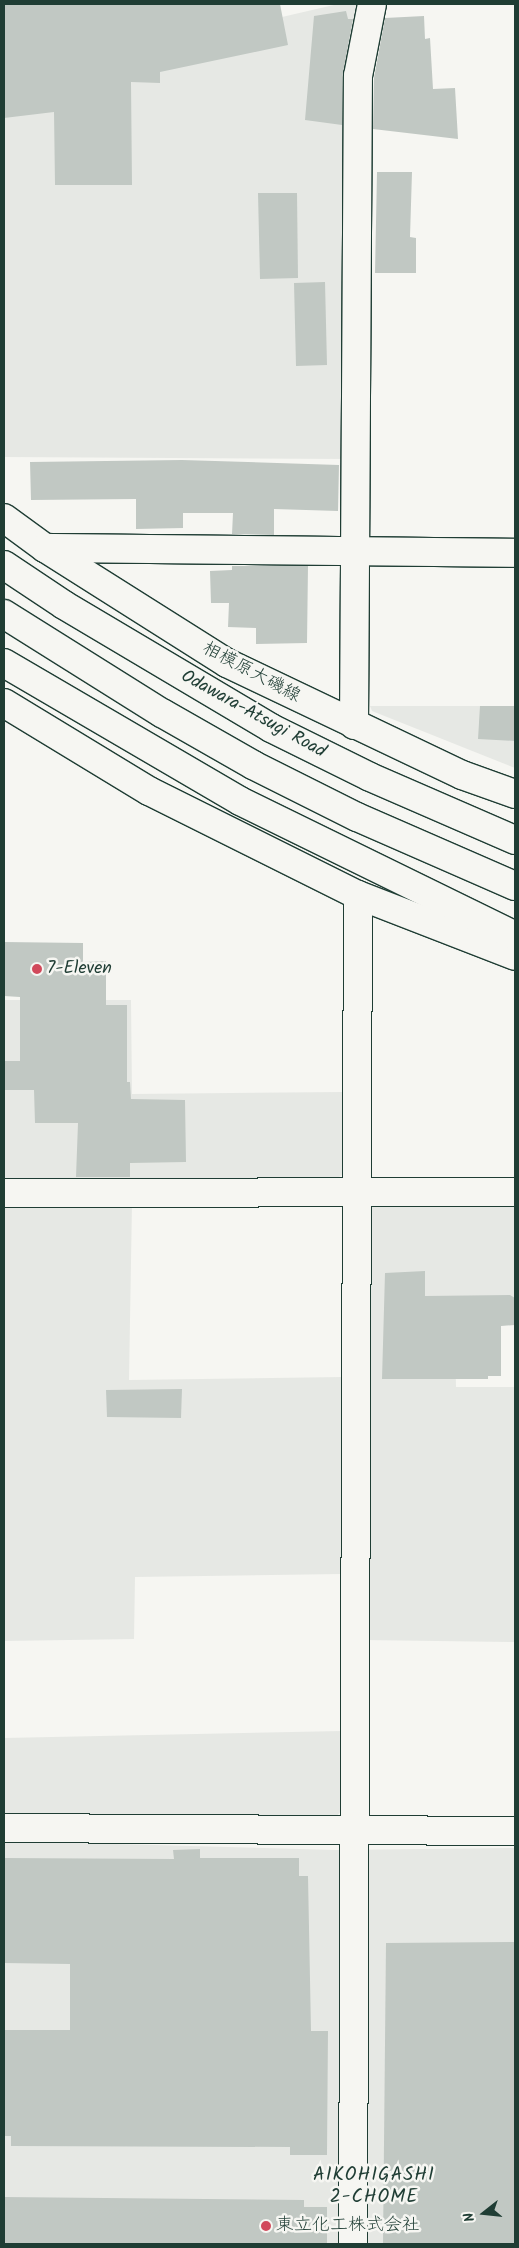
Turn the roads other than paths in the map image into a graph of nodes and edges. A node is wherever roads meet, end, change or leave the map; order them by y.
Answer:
1 (372, 4) edge
2 (4, 518) edge
3 (45, 548) junction
4 (353, 553) junction
5 (515, 553) edge
6 (4, 565) edge
7 (4, 614) edge
8 (4, 663) edge
9 (4, 703) edge
10 (354, 725) junction
11 (515, 794) edge
12 (515, 840) edge
13 (515, 886) edge
14 (358, 895) junction
15 (515, 936) edge
16 (515, 956) edge
17 (355, 1190) junction
18 (515, 1192) edge
19 (4, 1193) edge
20 (4, 1828) edge
21 (515, 1831) edge
22 (353, 1832) junction
23 (353, 2244) edge

1 - 4 main road
2 - 3 main road, 相模原大磯線
3 - 4 main road
3 - 10 main road, 相模原大磯線
4 - 5 main road
4 - 10 main road
6 - 12 main road, Odawara-Atsugi Road
7 - 13 main road
8 - 15 main road
9 - 14 main road
10 - 11 main road, 相模原大磯線
14 - 16 main road
14 - 17 main road
17 - 18 main road
17 - 19 main road
17 - 22 main road
20 - 22 main road
21 - 22 main road
22 - 23 main road

